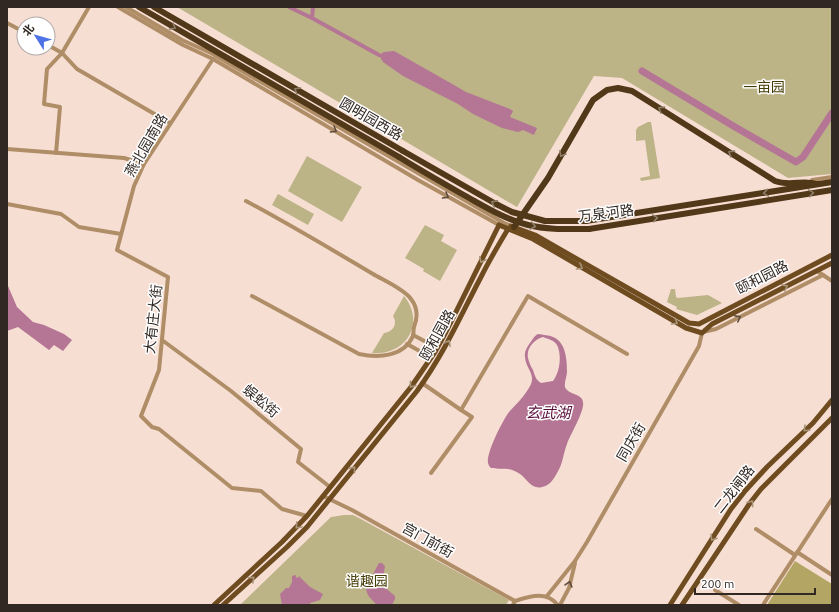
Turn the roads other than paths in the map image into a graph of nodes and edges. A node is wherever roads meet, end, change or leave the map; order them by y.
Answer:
1 (89, 7) edge
2 (118, 7) edge
3 (126, 7) edge
4 (139, 7) edge
5 (154, 7) edge
6 (56, 50) edge
7 (62, 53) junction
8 (213, 59) junction
9 (170, 123) junction
10 (7, 149) edge
11 (56, 153) junction
12 (399, 157) joint
13 (144, 164) junction
14 (832, 177) edge
15 (812, 180) dead end
16 (832, 182) edge
17 (817, 184) junction
18 (832, 190) edge
19 (246, 201) dead end
20 (7, 204) edge
21 (586, 221) joint
22 (499, 225) junction
23 (511, 228) junction
24 (121, 234) junction
25 (117, 250) joint
26 (832, 255) edge
27 (832, 263) edge
28 (816, 271) junction
29 (823, 275) junction
30 (832, 281) edge
31 (252, 296) dead end
32 (699, 324) junction
33 (702, 332) junction
34 (413, 335) junction
35 (162, 340) junction
36 (407, 344) junction
37 (433, 352) junction
38 (627, 354) dead end
39 (422, 383) junction
40 (832, 400) edge
41 (461, 410) junction
42 (832, 418) edge
43 (431, 473) dead end
44 (330, 487) junction
45 (323, 496) junction
46 (329, 500) junction
47 (831, 502) edge
48 (307, 516) junction
49 (756, 529) dead end
50 (796, 554) junction
51 (575, 561) junction
52 (832, 575) edge
53 (715, 590) dead end
54 (547, 596) junction
55 (514, 603) edge
56 (214, 605) edge
57 (224, 605) edge
58 (559, 605) edge
59 (670, 605) edge
60 (682, 605) edge
61 (738, 605) edge
62 (763, 605) edge

1 - 7 street
2 - 8 street, 圆明园西路
3 - 23 street, 圆明园西路
4 -> 12 highway, 圆明园西路
21 -> 5 highway, 圆明园西路, bridge
6 - 7 street
7 - 9 street
7 - 11 street
8 - 9 street, 燕北园南路
8 -> 22 street, 圆明园西路
9 - 13 street, 燕北园南路
10 - 11 street
11 - 13 street
12 -> 18 highway, 万泉河路, bridge
13 - 24 street, 燕北园南路
14 - 15 street
16 - 17 highway, 万泉河路
17 -> 21 highway, 万泉河路
17 -> 23 highway
19 - 34 street
20 - 24 street
22 - 23 main road
22 -> 37 main road, 颐和园路
23 - 32 main road
23 -> 33 main road
39 -> 23 main road, 颐和园路
24 - 25 street, 燕北园南路
25 - 35 street, 大有庄大街
26 - 32 main road, 颐和园路
27 - 28 main road, 颐和园路
28 - 29 street
33 -> 28 main road, 颐和园路
29 - 30 street
33 -> 29 street, 颐和园路
31 - 36 street
32 - 33 street
33 - 51 street, 同庆街
34 - 36 street
34 - 37 street
35 - 44 street, 蜈蚣街
35 - 48 street, 大有庄大街
36 - 37 street
37 -> 44 main road, 颐和园路
38 - 41 street
39 - 41 street
46 -> 39 main road, 颐和园路
40 -> 59 main road, 二龙闸路
41 - 43 street
60 -> 42 main road, 二龙闸路
44 - 45 main road, 颐和园路
45 - 46 street, 宫门前街
45 - 48 main road, 颐和园路
46 - 55 street, 宫门前街
57 -> 46 main road, 颐和园路
47 - 50 street
48 -> 56 main road, 颐和园路
49 - 50 street
50 - 52 street
50 - 62 street
51 - 54 street
58 -> 51 street
53 - 61 street
54 - 55 street
54 - 58 street

